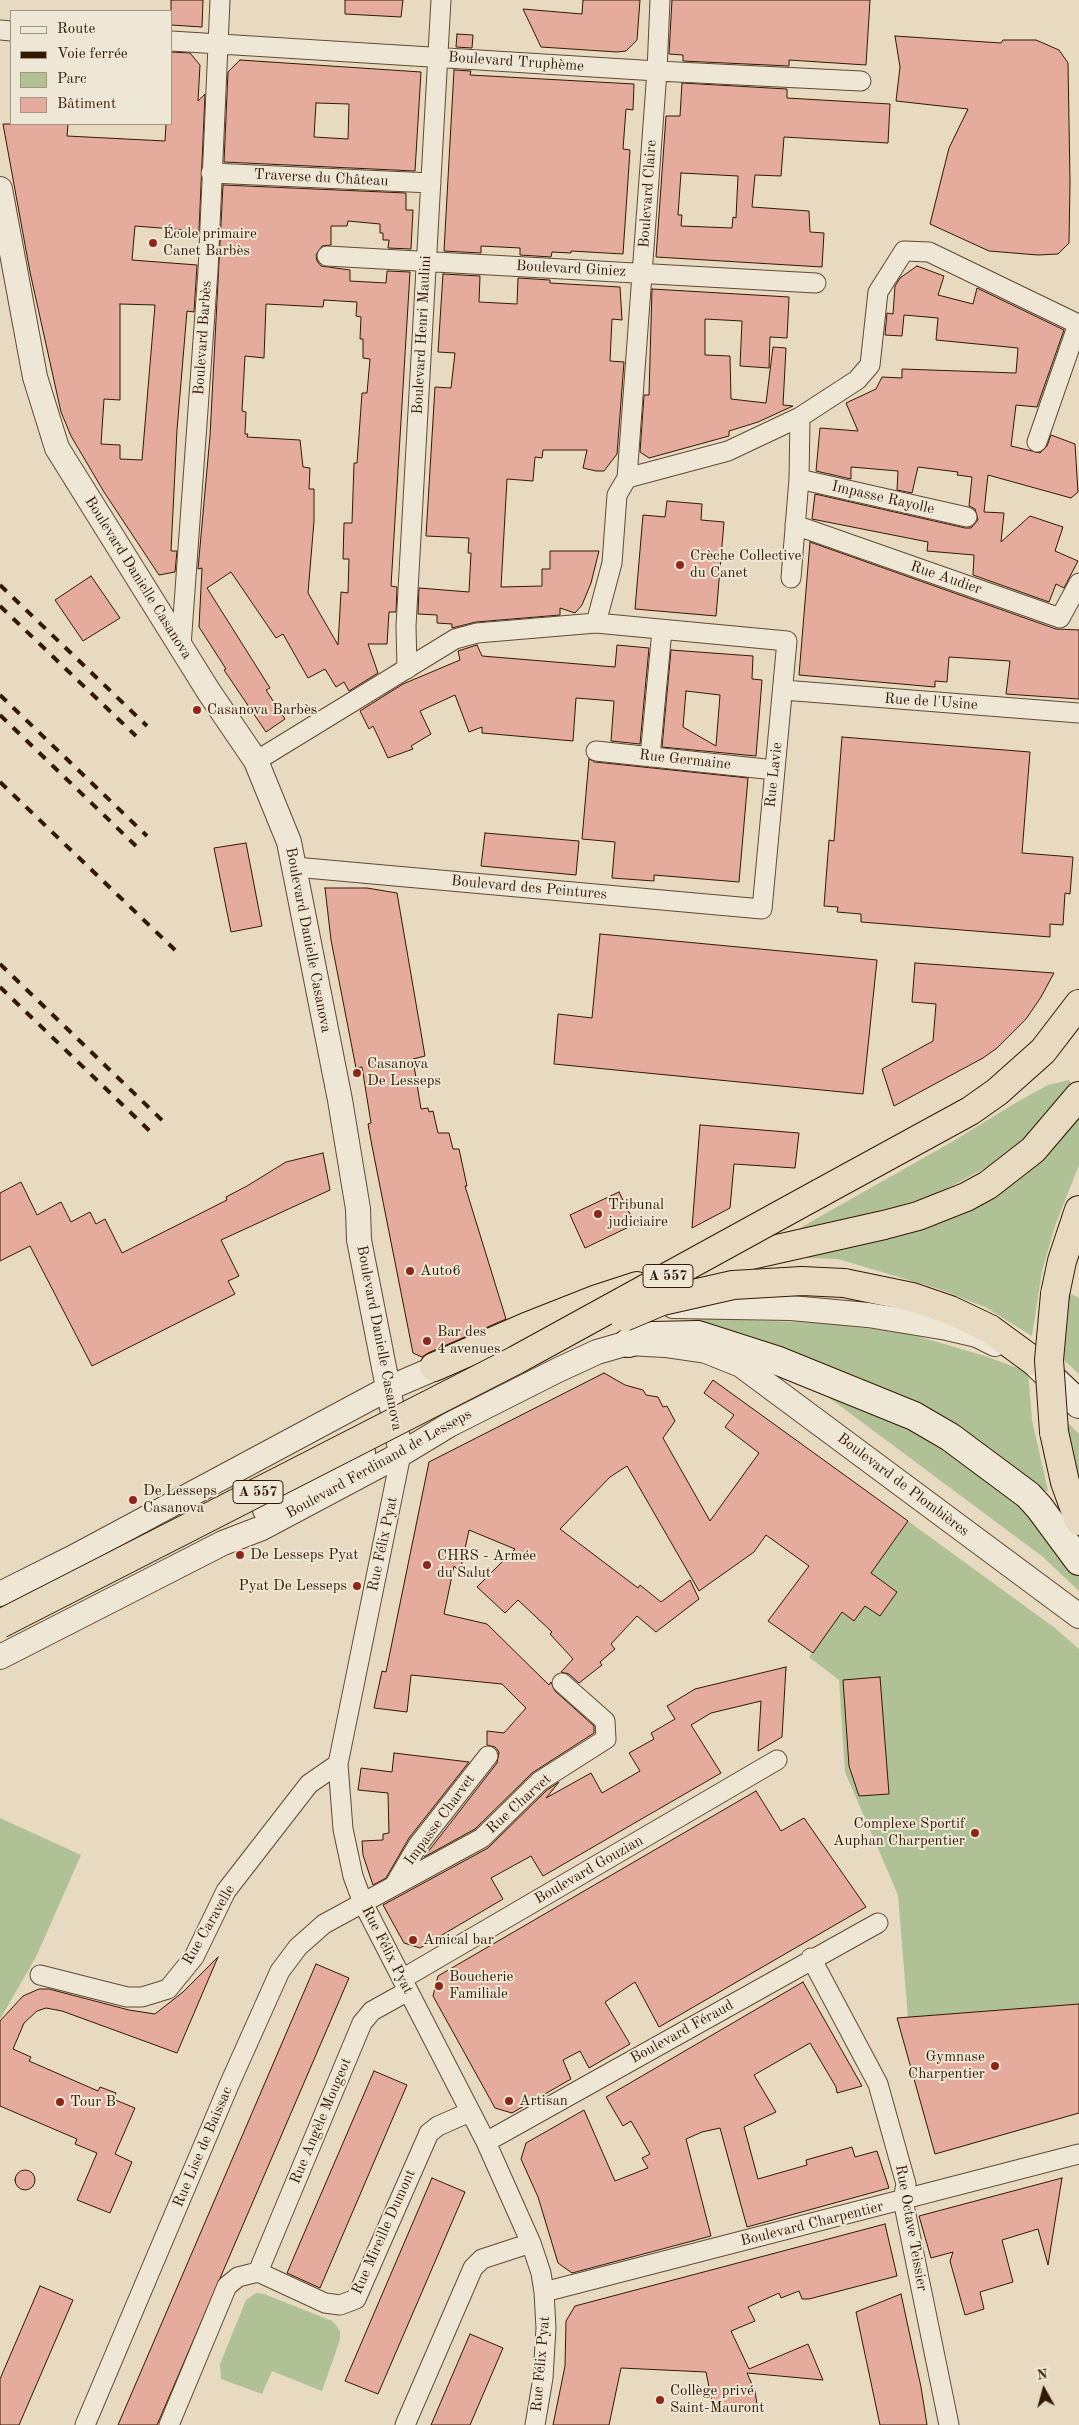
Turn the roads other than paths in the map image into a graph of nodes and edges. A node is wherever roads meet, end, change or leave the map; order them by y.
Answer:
1 (220, 0) edge
2 (441, 0) edge
3 (660, 0) edge
4 (172, 41) edge
5 (218, 43) junction
6 (438, 57) junction
7 (657, 71) junction
8 (861, 81) dead end
9 (211, 173) junction
10 (431, 183) junction
11 (0, 189) edge
12 (327, 256) dead end
13 (426, 261) junction
14 (642, 273) junction
15 (816, 283) dead end
16 (1078, 324) edge
17 (1079, 344) edge
18 (800, 417) junction
19 (1037, 442) dead end
20 (627, 478) junction
21 (799, 479) junction
22 (967, 517) dead end
23 (795, 524) junction
24 (791, 578) dead end
25 (1079, 583) edge
26 (596, 624) junction
27 (662, 630) junction
28 (181, 646) junction
29 (407, 669) junction
30 (783, 690) junction
31 (1079, 714) edge
32 (596, 751) dead end
33 (650, 757) junction
34 (256, 761) junction
35 (774, 770) junction
36 (295, 867) junction
37 (762, 909) joint
38 (1079, 1004) edge
39 (1079, 1096) edge
40 (1079, 1210) edge
41 (628, 1343) junction
42 (516, 1360) junction
43 (1035, 1362) junction
44 (434, 1367) junction
45 (389, 1388) junction
46 (1079, 1404) edge
47 (284, 1444) junction
48 (399, 1444) junction
49 (305, 1485) junction
50 (1079, 1521) edge
51 (223, 1543) junction
52 (1079, 1561) edge
53 (0, 1594) edge
54 (1079, 1616) edge
55 (0, 1624) edge
56 (0, 1656) edge
57 (562, 1682) dead end
58 (488, 1756) dead end
59 (777, 1760) dead end
60 (338, 1764) junction
61 (395, 1885) junction
62 (363, 1903) junction
63 (878, 1923) dead end
64 (811, 1958) junction
65 (40, 1975) dead end
66 (405, 1985) junction
67 (470, 2112) junction
68 (486, 2142) junction
69 (1079, 2154) edge
70 (903, 2200) junction
71 (531, 2243) junction
72 (258, 2272) junction
73 (544, 2292) junction
74 (85, 2425) edge
75 (169, 2425) edge
76 (405, 2425) edge
77 (535, 2425) edge
78 (949, 2425) edge

1 - 5 street, Boulevard Barbès
2 - 6 street, Boulevard Henri Maulini
3 - 7 street, Boulevard Claire
4 - 5 street, Boulevard Truphème
5 - 6 street, Boulevard Truphème
5 - 9 street, Boulevard Barbès
6 - 7 street, Boulevard Truphème
6 - 10 street, Boulevard Henri Maulini
7 - 8 street, Boulevard Truphème
7 - 14 street, Boulevard Claire
9 - 10 street, Traverse du Château
9 - 28 street, Boulevard Barbès
10 - 13 street, Boulevard Henri Maulini
11 - 28 street, Boulevard Danielle Casanova
12 - 13 street, Boulevard Giniez
13 - 14 street, Boulevard Giniez
13 - 29 street, Boulevard Henri Maulini
14 - 15 street, Boulevard Giniez
14 - 20 street, Boulevard Claire
16 - 17 street
16 - 18 street
16 - 19 street
18 - 20 street
18 - 21 street
20 - 26 street
21 - 22 street, Impasse Rayolle
21 - 23 street
23 - 24 street
23 - 25 street, Rue Audier
26 - 27 street
26 - 29 street
27 - 30 street, Rue Lavie
27 - 33 street
28 - 34 street, Boulevard Danielle Casanova
29 - 34 street
30 - 31 street, Rue de l'Usine
30 - 35 street, Rue Lavie
32 - 33 street, Rue Germaine
33 - 35 street, Rue Germaine
34 - 36 street, Boulevard Danielle Casanova
35 - 37 street, Rue Lavie
36 - 37 street, Boulevard des Peintures
36 - 45 street, Boulevard Danielle Casanova
38 - 42 highway, A 557, bridge
39 - 44 highway
40 - 50 highway, bridge
41 - 48 street, Boulevard Ferdinand de Lesseps
41 - 52 main road
41 - 54 street, Boulevard de Plombières
42 - 43 highway, bridge
42 - 55 highway, A 557, bridge
43 - 44 street
43 - 46 main road
44 - 45 street
45 - 47 street
45 - 48 street, Boulevard Danielle Casanova
47 - 49 street
47 - 53 street
48 - 49 street
48 - 51 street, Boulevard Ferdinand de Lesseps
48 - 60 street, Rue Félix Pyat
49 - 51 street
51 - 56 street, Boulevard Ferdinand de Lesseps
57 - 61 street, Rue Charvet
58 - 61 street, Impasse Charvet
59 - 66 street, Boulevard Gouzian
60 - 62 street, Rue Félix Pyat
60 - 65 street, Rue Caravelle
61 - 62 street, Rue Charvet
62 - 66 street, Rue Félix Pyat
62 - 74 street, Rue Lise de Baissac
63 - 64 street, Boulevard Féraud
64 - 68 street, Boulevard Féraud
64 - 70 street, Rue Octave Teissier
66 - 67 street, Rue Félix Pyat
66 - 72 street, Rue Angèle Mougeot
67 - 68 street, Rue Félix Pyat
67 - 72 street, Rue Mireille Dumont
68 - 71 street, Rue Félix Pyat
69 - 70 street, Boulevard Charpentier
70 - 73 street, Boulevard Charpentier
70 - 78 street, Rue Octave Teissier
71 - 73 street, Rue Félix Pyat
71 - 76 street
72 - 75 street
73 - 77 street, Rue Félix Pyat

